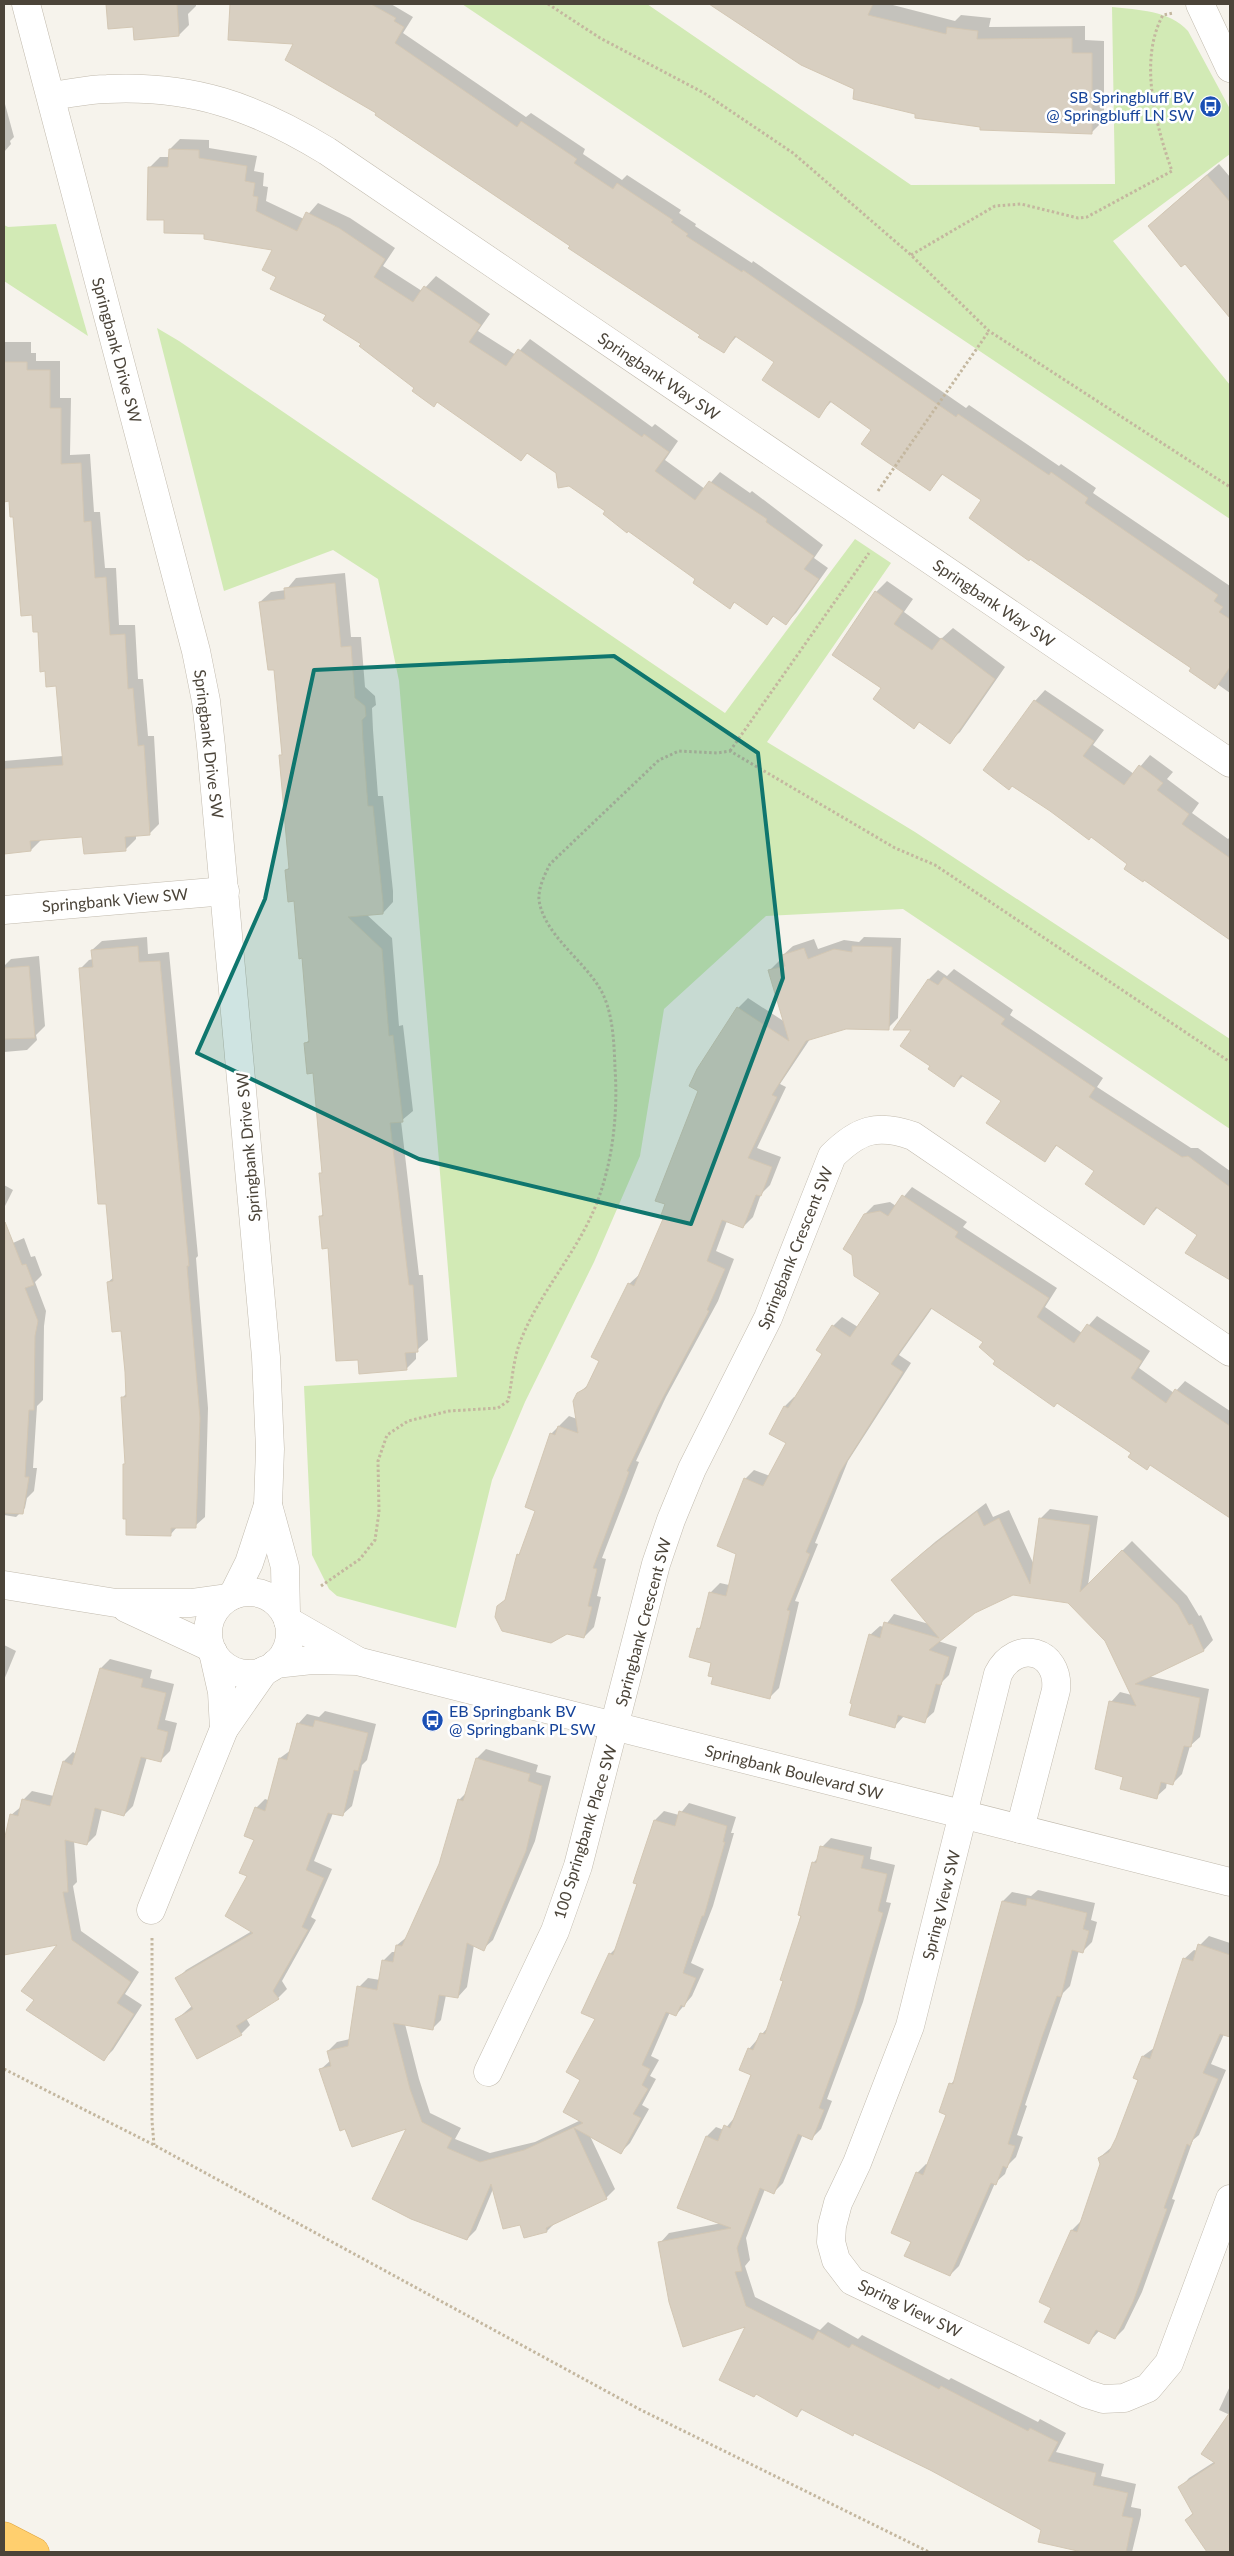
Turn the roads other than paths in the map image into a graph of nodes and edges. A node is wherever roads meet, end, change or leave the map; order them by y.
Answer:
1 (26, 4) edge
2 (1200, 4) edge
3 (1230, 68) edge
4 (50, 96) junction
5 (1230, 764) edge
6 (226, 891) junction
7 (4, 910) edge
8 (1230, 1352) edge
9 (268, 1505) junction
10 (4, 1586) edge
11 (230, 1596) junction
12 (116, 1603) junction
13 (287, 1618) junction
14 (212, 1650) junction
15 (357, 1661) junction
16 (270, 1667) junction
17 (616, 1727) junction
18 (224, 1729) junction
19 (963, 1814) junction
20 (1020, 1829) junction
21 (1230, 1882) edge
22 (151, 1910) road end
23 (488, 2072) dead end
24 (1230, 2199) edge
25 (4, 2536) edge
26 (35, 2552) edge

1 - 4 street, Springbank Drive SW
2 - 3 street
4 - 5 street, Springbank Way SW
4 - 6 street, Springbank Drive SW
6 - 7 street, Springbank View SW
6 - 9 street, Springbank Drive SW
8 - 17 street, Springbank Crescent SW
9 - 11 street, Springbank Drive SW
9 - 13 street, Springbank Drive SW
10 - 12 street
11 - 12 street
11 - 13 street
11 - 14 street
12 - 14 street
13 - 15 street, Springbank Boulevard SW
13 - 16 street
14 - 16 street
14 - 18 street
15 - 16 street, Springbank Boulevard SW
15 - 17 street, Springbank Boulevard SW
16 - 18 street
17 - 19 street, Springbank Boulevard SW
17 - 23 street, 100 Springbank Place SW
18 - 22 street
19 - 20 street, Springbank Boulevard SW
19 - 20 street, Spring View SW
19 - 24 street, Spring View SW
20 - 21 street, Springbank Boulevard SW
25 - 26 highway

